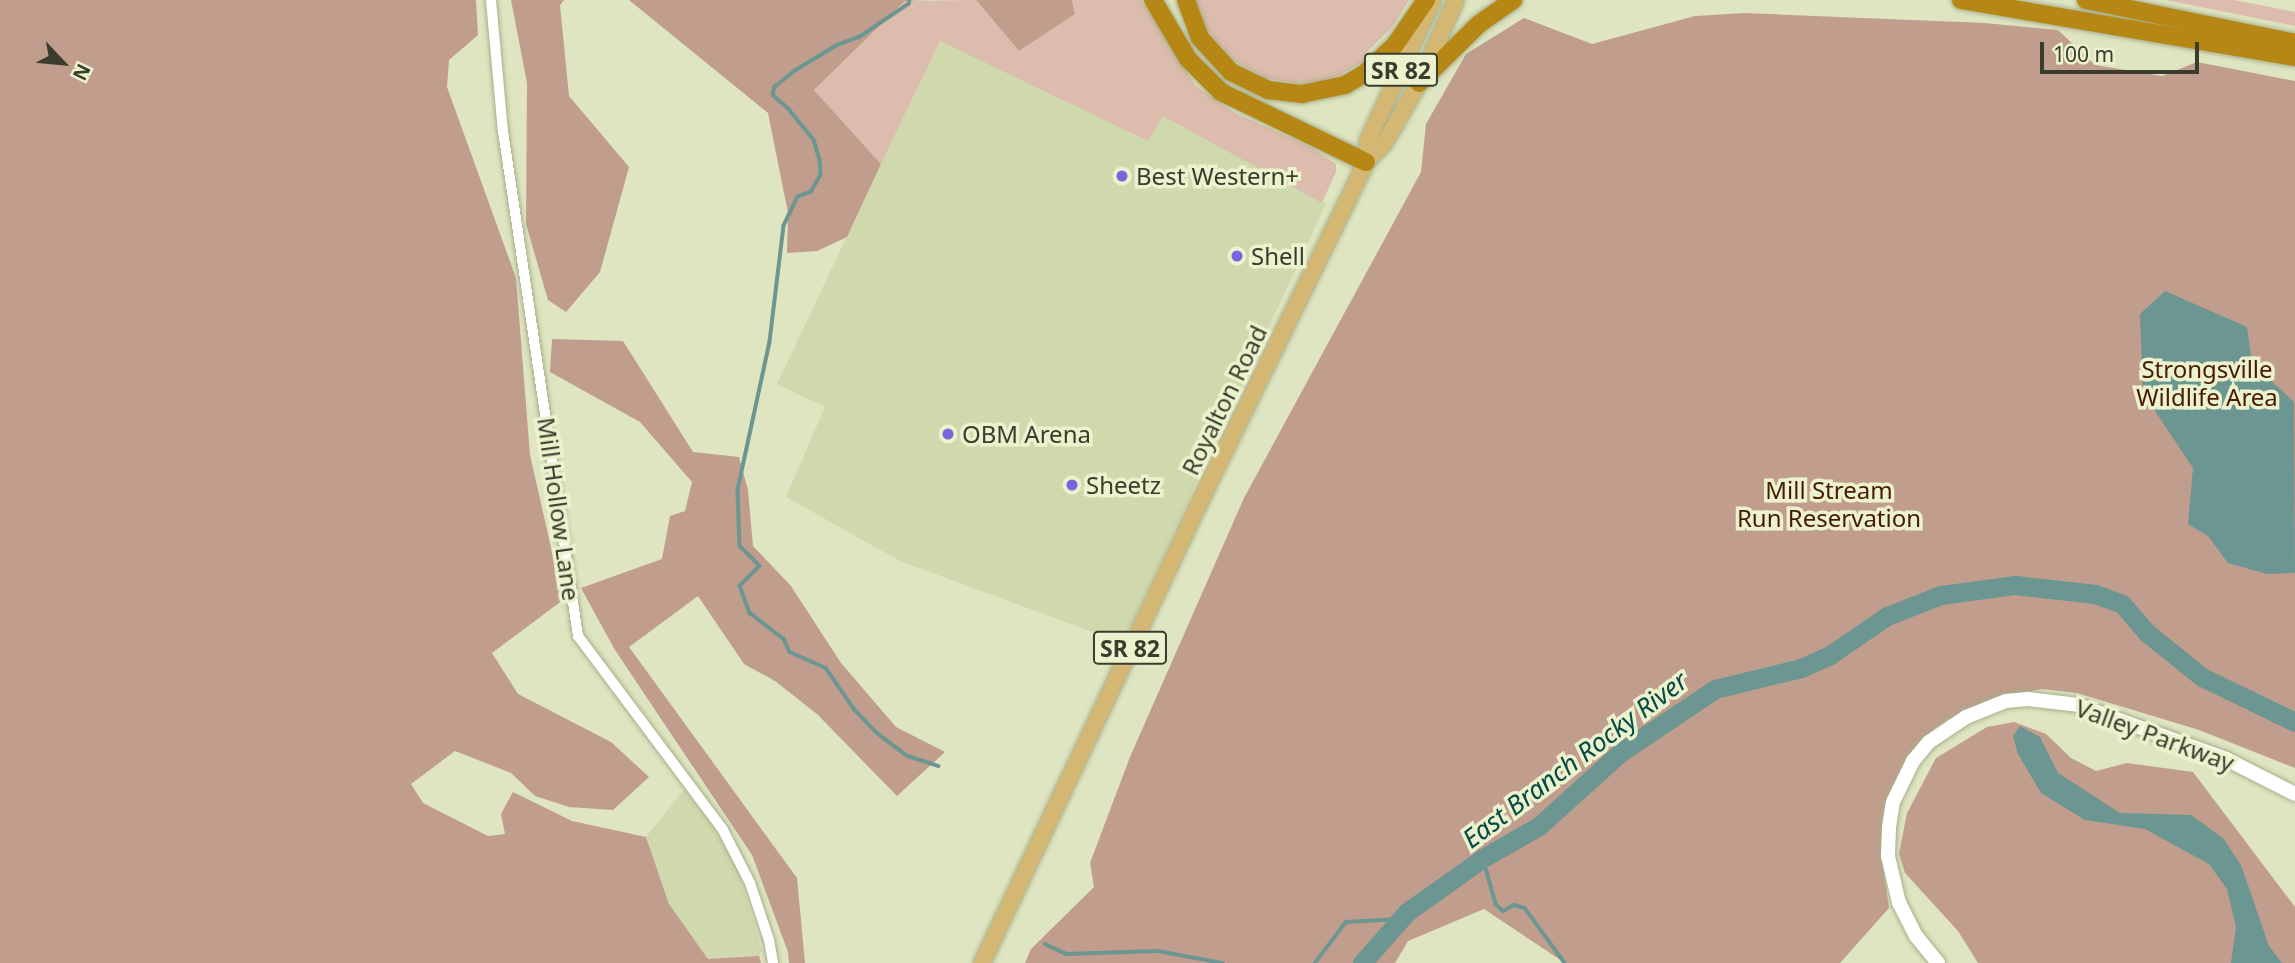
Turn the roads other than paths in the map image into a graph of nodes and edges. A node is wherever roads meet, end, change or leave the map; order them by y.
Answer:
1 (491, 0) edge
2 (1153, 0) edge
3 (1186, 0) edge
4 (1426, 0) edge
5 (1433, 0) edge
6 (1456, 0) edge
7 (1513, 0) edge
8 (1961, 0) edge
9 (2086, 0) edge
10 (2295, 43) edge
11 (2295, 57) edge
12 (1419, 83) junction
13 (1366, 162) junction
14 (2295, 794) edge
15 (773, 963) edge
16 (982, 963) edge
17 (1938, 963) edge

1 - 15 street, Mill Hollow Lane
2 - 13 highway
3 - 4 highway
5 - 13 main road, Royalton Road / SR 82
6 - 12 main road, Royalton Road / SR 82
7 - 12 highway
8 - 11 highway
9 - 10 highway
12 - 13 main road, Royalton Road / SR 82
13 - 16 main road, Royalton Road / SR 82
14 - 17 street, Valley Parkway

